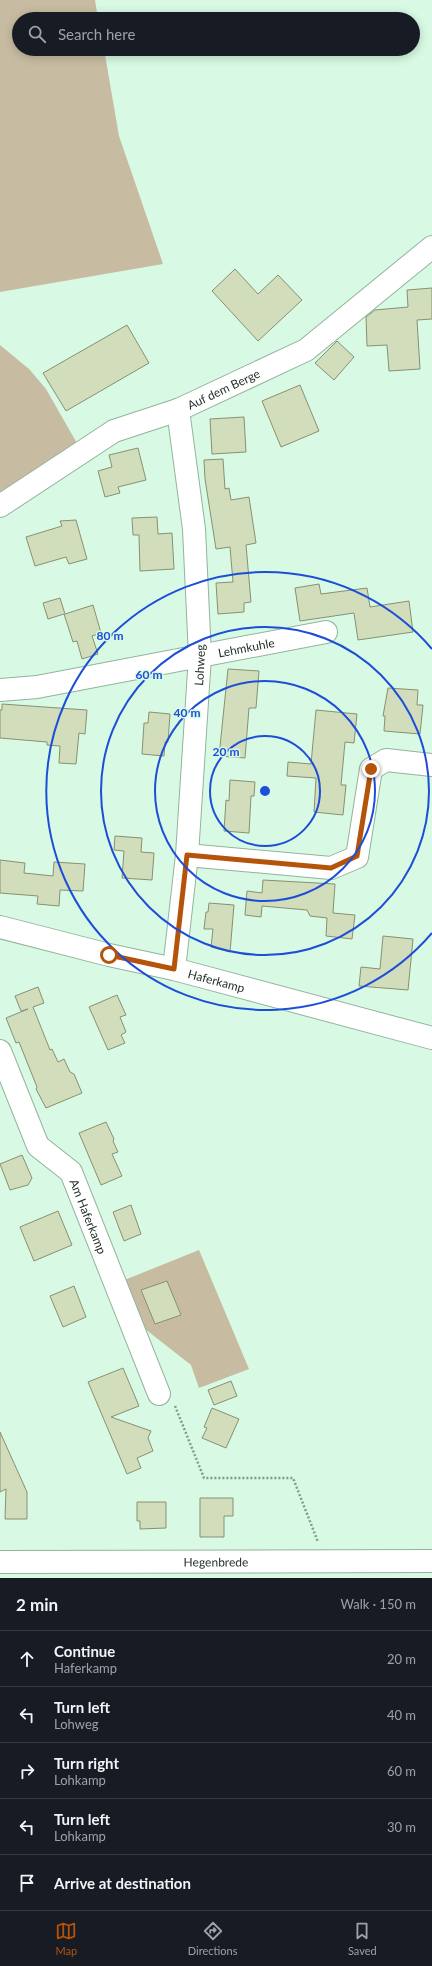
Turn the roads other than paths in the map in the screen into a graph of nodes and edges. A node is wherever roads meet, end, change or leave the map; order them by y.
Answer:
1 (432, 248) edge
2 (178, 410) junction
3 (0, 506) edge
4 (326, 632) dead end
5 (200, 656) junction
6 (0, 690) edge
7 (432, 765) edge
8 (187, 855) junction
9 (0, 929) edge
10 (174, 969) junction
11 (432, 1038) edge
12 (0, 1051) edge
13 (159, 1394) road end
14 (432, 1561) edge
15 (0, 1563) edge
16 (7, 1578) edge

1 - 2 street, Auf dem Berge
2 - 3 street, Auf dem Berge
2 - 5 street, Lohweg
4 - 5 street, Lehmkuhle
5 - 6 street, Lehmkuhle
5 - 8 street, Lohweg
7 - 8 street
8 - 10 street, Lohweg
9 - 10 street, Haferkamp
10 - 11 street, Haferkamp
12 - 13 street, Am Haferkamp
14 - 15 street, Hegenbrede
15 - 16 street

